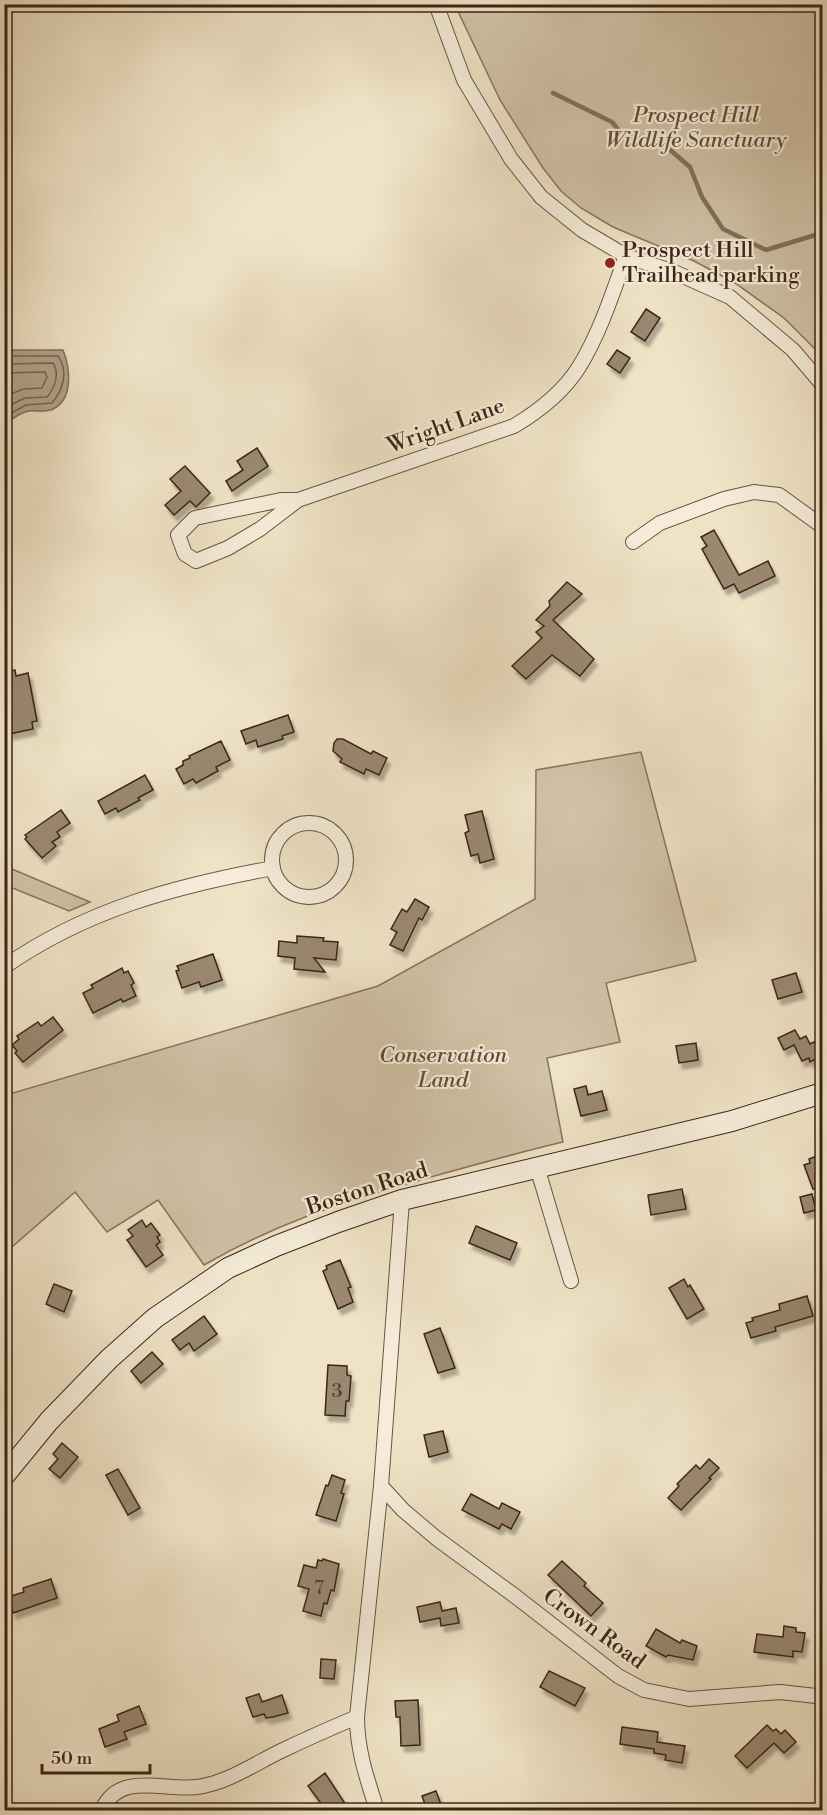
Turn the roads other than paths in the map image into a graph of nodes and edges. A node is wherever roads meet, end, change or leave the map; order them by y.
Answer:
1 (436, 4) edge
2 (627, 256) junction
3 (822, 384) edge
4 (298, 500) junction
5 (822, 526) edge
6 (633, 543) dead end
7 (273, 868) junction
8 (4, 967) edge
9 (822, 1093) edge
10 (537, 1167) junction
11 (402, 1200) junction
12 (571, 1281) dead end
13 (4, 1476) edge
14 (381, 1486) junction
15 (822, 1698) edge
16 (357, 1717) junction
17 (102, 1810) edge
18 (377, 1810) edge

1 - 2 street
2 - 3 street
2 - 4 street, Wright Lane
4 - 4 street, Wright Lane
5 - 6 street
7 - 7 street
7 - 8 street
9 - 10 main road, Boston Road
10 - 11 main road, Boston Road
10 - 12 street
11 - 13 main road, Boston Road
11 - 14 street
14 - 15 street, Crown Road
14 - 16 street
16 - 17 street
16 - 18 street

